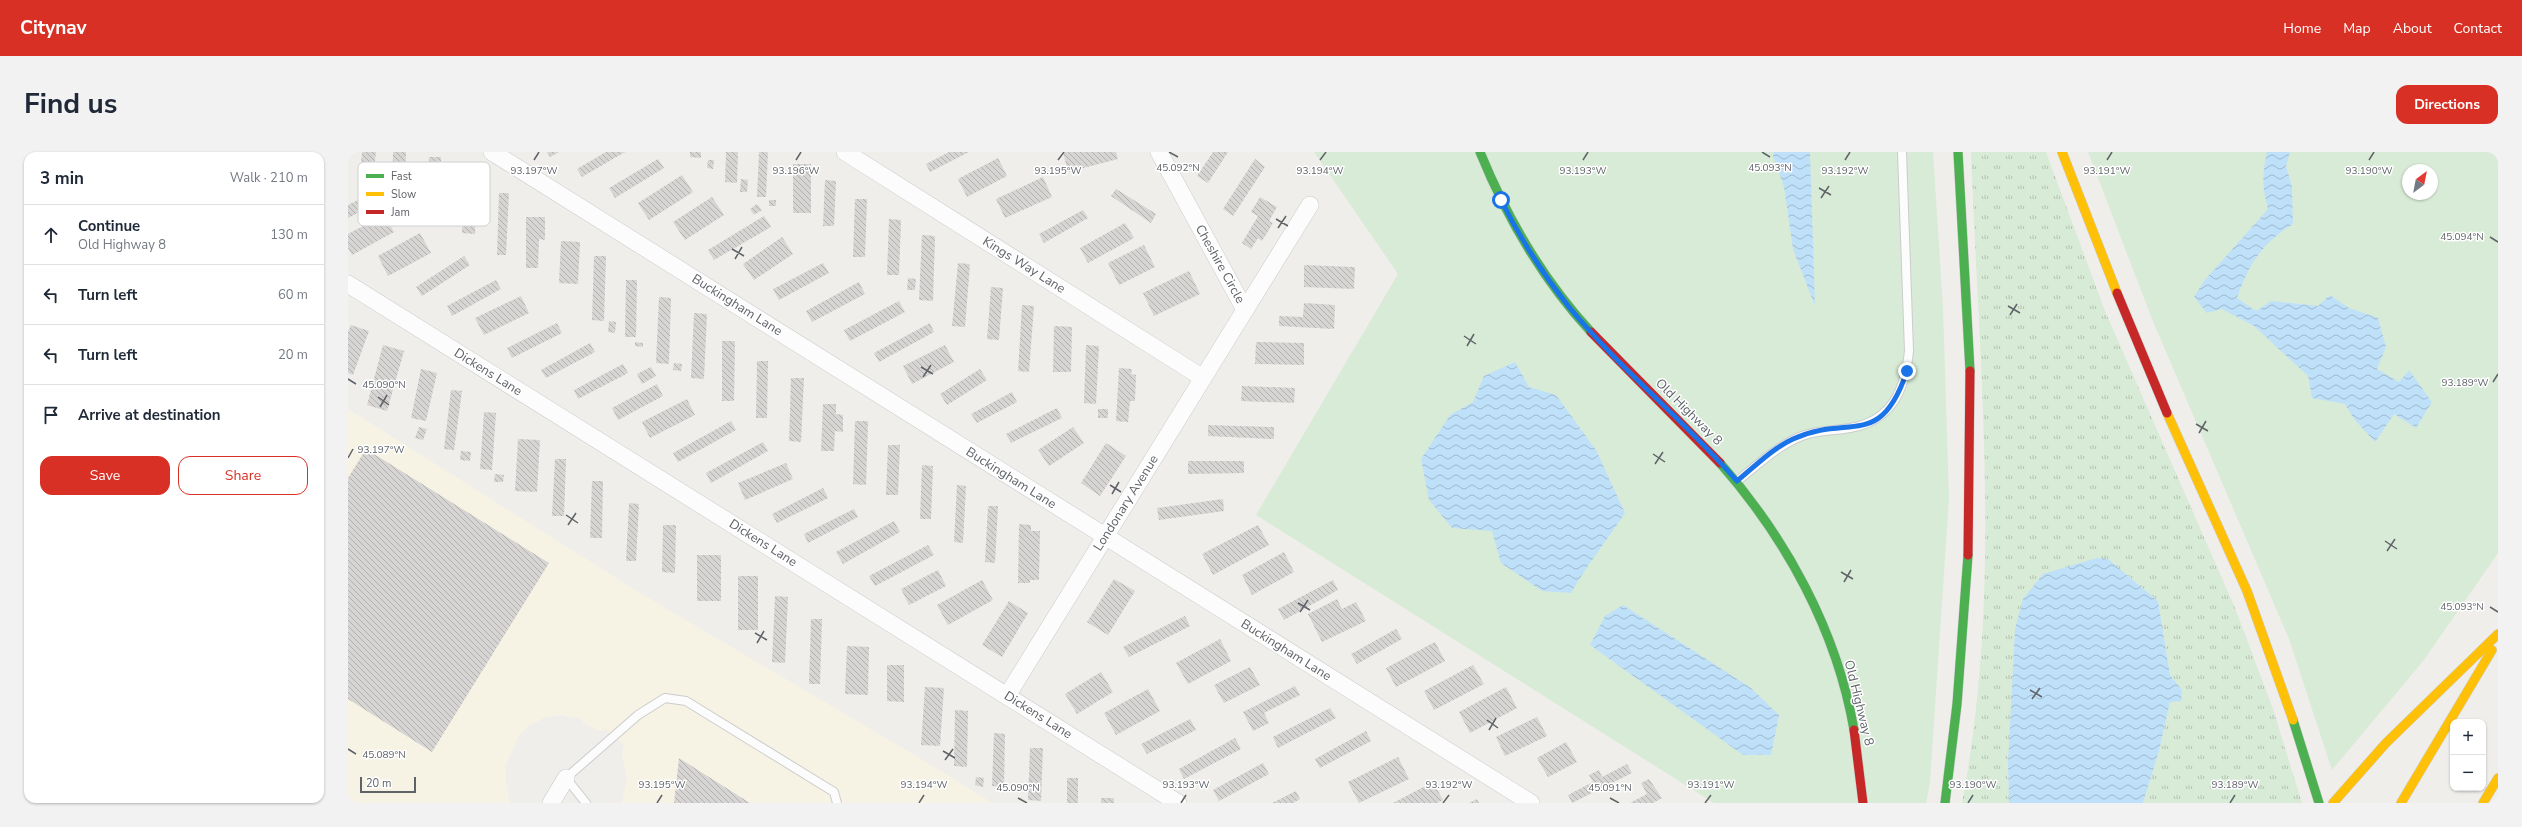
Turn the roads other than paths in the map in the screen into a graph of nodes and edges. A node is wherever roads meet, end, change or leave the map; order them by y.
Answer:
1 (492, 152) edge
2 (845, 152) edge
3 (1159, 152) edge
4 (1480, 152) edge
5 (1902, 152) edge
6 (1958, 152) edge
7 (2062, 152) edge
8 (1310, 205) dead end
9 (348, 284) edge
10 (1245, 310) junction
11 (1203, 378) junction
12 (1737, 481) junction
13 (1105, 536) junction
14 (2498, 634) edge
15 (2498, 641) edge
16 (1007, 696) junction
17 (566, 778) junction
18 (2498, 778) edge
19 (551, 803) edge
20 (586, 803) edge
21 (837, 803) edge
22 (1178, 803) edge
23 (1531, 803) edge
24 (1863, 803) edge
25 (1945, 803) edge
26 (2320, 803) edge
27 (2333, 803) edge
28 (2401, 803) edge
29 (2483, 803) edge

1 - 13 street, Buckingham Lane
2 - 11 street, Kings Way Lane
3 - 10 street, Cheshire Circle
4 - 12 main road, Old Highway 8
5 - 12 lane
6 - 25 main road
7 - 26 main road
8 - 10 street, Cheshire Circle
9 - 16 street, Dickens Lane
10 - 11 street, Londonary Avenue
11 - 13 street, Londonary Avenue
12 - 24 main road, Old Highway 8
13 - 16 street, Londonary Avenue
13 - 23 street, Buckingham Lane
14 - 27 main road
15 - 28 main road
16 - 22 street, Dickens Lane
17 - 19 street
17 - 20 lane
17 - 21 lane
18 - 29 main road

